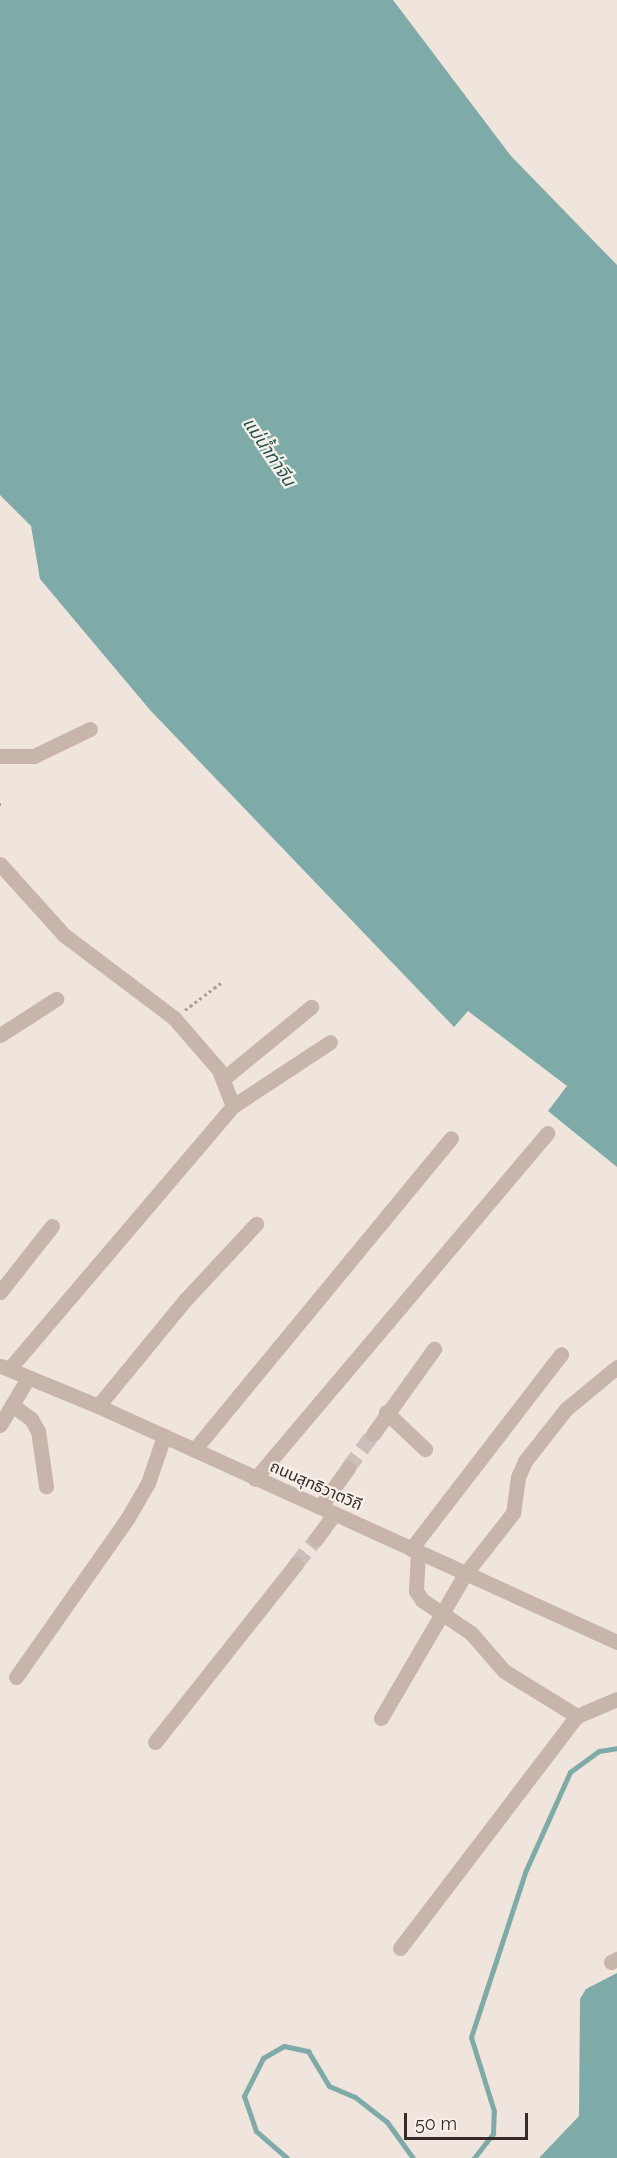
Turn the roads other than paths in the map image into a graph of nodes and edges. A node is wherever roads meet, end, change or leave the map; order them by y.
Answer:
1 (90, 729) dead end
2 (0, 756) edge
3 (0, 864) edge
4 (56, 999) dead end
5 (311, 1007) dead end
6 (0, 1035) edge
7 (330, 1042) dead end
8 (223, 1079) junction
9 (233, 1106) junction
10 (547, 1133) dead end
11 (452, 1138) dead end
12 (256, 1224) dead end
13 (52, 1226) dead end
14 (0, 1292) edge
15 (434, 1349) dead end
16 (561, 1354) dead end
17 (5, 1367) edge
18 (617, 1367) edge
19 (28, 1378) junction
20 (12, 1405) junction
21 (98, 1406) junction
22 (386, 1412) junction
23 (0, 1425) edge
24 (373, 1434) tunnel mouth
25 (164, 1436) junction
26 (425, 1449) dead end
27 (194, 1450) junction
28 (348, 1468) tunnel mouth
29 (255, 1479) junction
30 (46, 1486) dead end
31 (327, 1510) junction
32 (316, 1539) tunnel mouth
33 (414, 1550) junction
34 (296, 1564) tunnel mouth
35 (465, 1574) junction
36 (443, 1614) junction
37 (617, 1642) edge
38 (16, 1677) dead end
39 (617, 1700) edge
40 (577, 1716) junction
41 (381, 1718) dead end
42 (155, 1742) dead end
43 (400, 1947) dead end

1 - 2 street
3 - 8 street
4 - 6 street
5 - 8 street
7 - 9 street
8 - 9 street
9 - 17 street
10 - 29 street
11 - 27 street
12 - 21 street
13 - 14 street
15 - 22 street
16 - 33 street
17 - 19 street, ถนนสุทธิวาตวิถี
18 - 35 street
19 - 20 street
19 - 21 street, ถนนสุทธิวาตวิถี
20 - 23 street
20 - 30 street
21 - 25 street, ถนนสุทธิวาตวิถี
22 - 24 street
22 - 26 street
25 - 27 street, ถนนสุทธิวาตวิถี
25 - 38 street
27 - 29 street, ถนนสุทธิวาตวิถี
28 - 31 street
29 - 31 street, ถนนสุทธิวาตวิถี
31 - 32 street
31 - 33 street, ถนนสุทธิวาตวิถี
33 - 35 street, ถนนสุทธิวาตวิถี
33 - 36 street
34 - 42 street
35 - 36 street
35 - 37 street, ถนนสุทธิวาตวิถี
36 - 40 street
36 - 41 street
39 - 40 street
40 - 43 street

